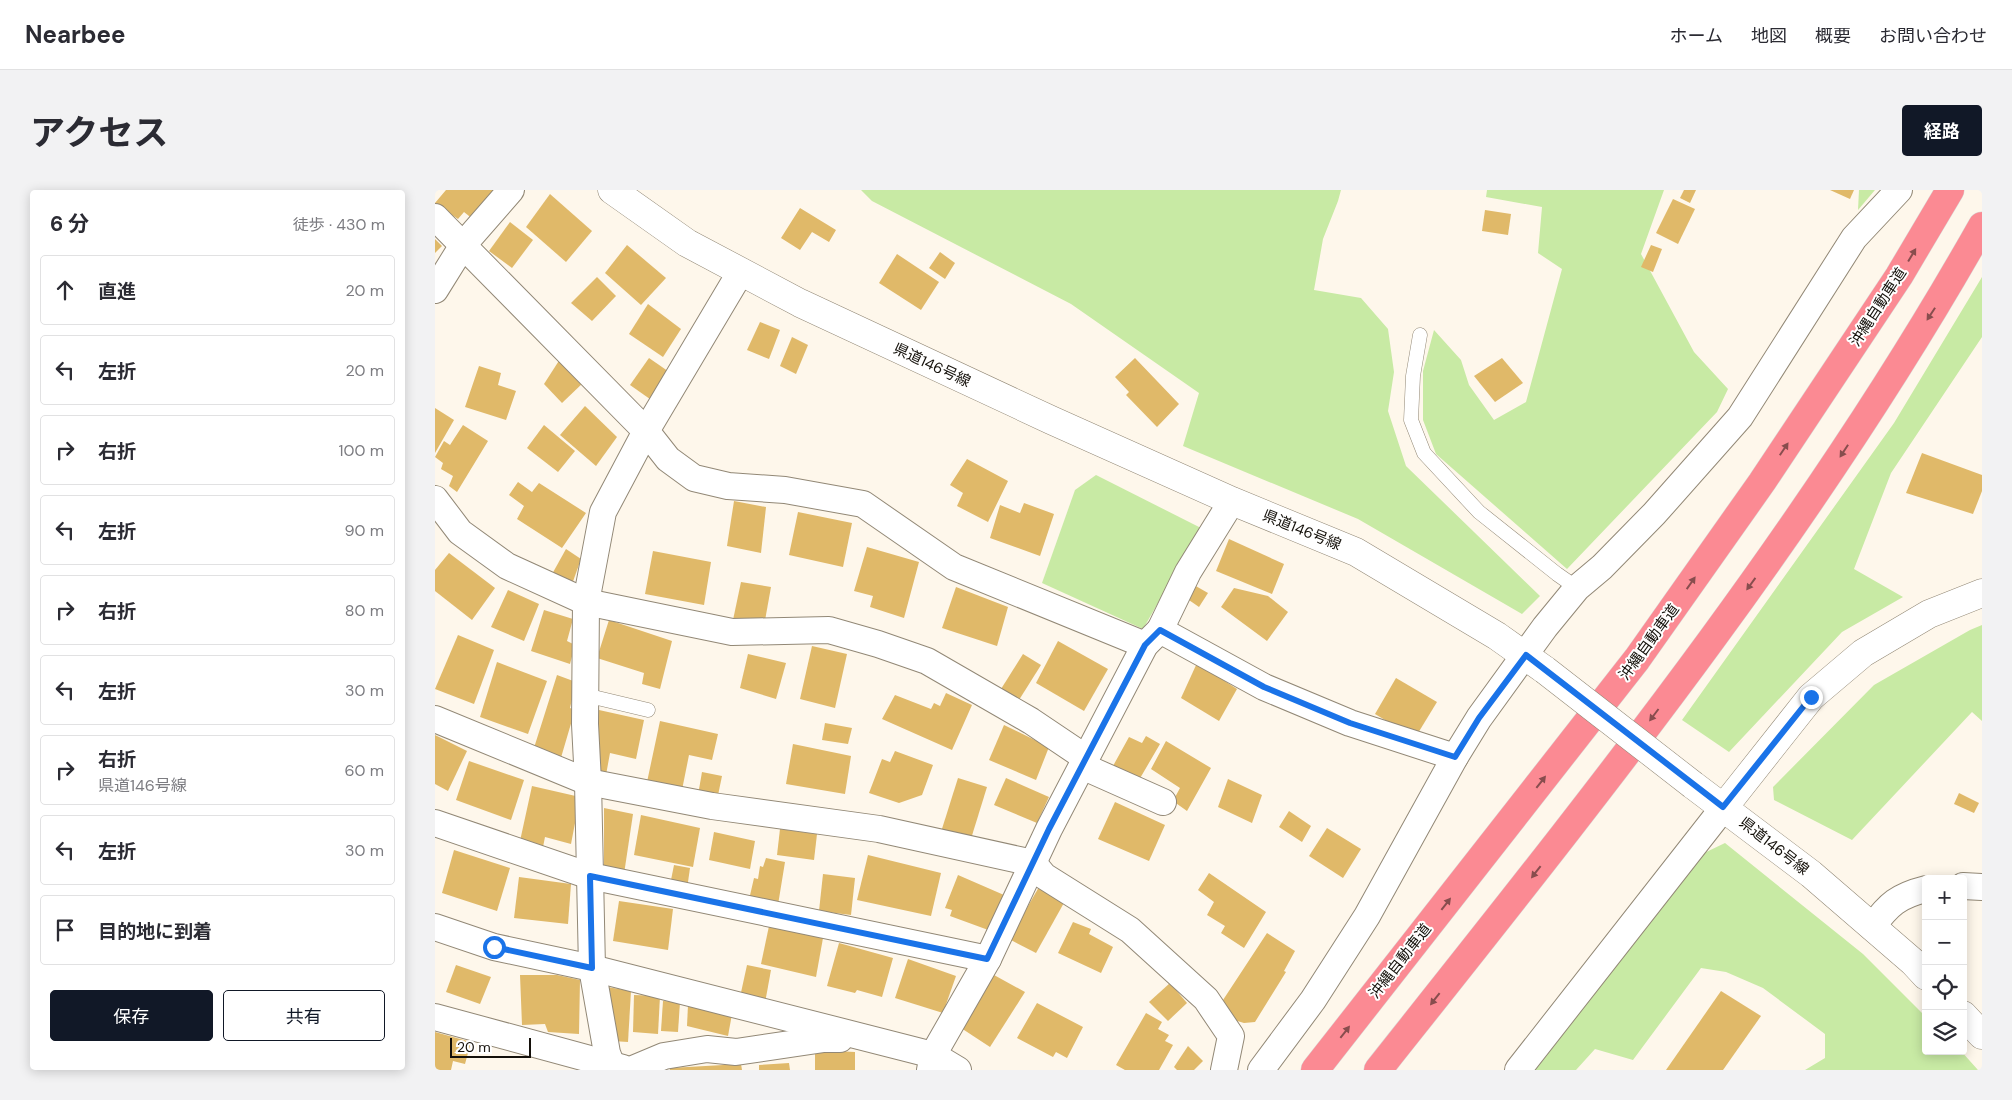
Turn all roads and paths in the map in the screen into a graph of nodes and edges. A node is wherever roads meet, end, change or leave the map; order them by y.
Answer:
1 (511, 190) edge
2 (612, 190) edge
3 (1899, 190) edge
4 (1950, 190) edge
5 (435, 217) edge
6 (1982, 226) edge
7 (463, 245) junction
8 (740, 273) junction
9 (435, 290) edge
10 (1420, 335) dead end
11 (646, 431) junction
12 (435, 498) edge
13 (1232, 501) junction
14 (1577, 588) junction
15 (1982, 594) edge
16 (586, 602) junction
17 (1152, 637) junction
18 (1535, 663) junction
19 (585, 695) junction
20 (647, 710) dead end
21 (435, 719) edge
22 (1455, 757) junction
23 (1084, 762) junction
24 (589, 782) junction
25 (1163, 802) dead end
26 (1723, 807) junction
27 (435, 824) edge
28 (1033, 863) junction
29 (590, 876) junction
30 (1967, 886) edge
31 (1982, 887) edge
32 (1922, 890) edge
33 (435, 927) edge
34 (1872, 927) junction
35 (987, 959) junction
36 (592, 968) junction
37 (1922, 972) edge
38 (435, 1017) edge
39 (1967, 1019) edge
40 (1982, 1035) edge
41 (867, 1039) junction
42 (931, 1063) edge
43 (622, 1069) edge
44 (958, 1070) edge
45 (1224, 1070) edge
46 (1261, 1070) edge
47 (1315, 1070) edge
48 (1378, 1070) edge
49 (1519, 1070) edge

1 - 7 street
2 - 8 main road, 県道146号線
3 - 14 street
47 -> 4 highway, 沖縄自動車道
5 - 7 street
6 -> 48 highway
7 - 9 street
7 - 11 street
8 - 11 street
8 - 13 main road, 県道146号線
10 - 14 lane
11 - 16 street
11 - 17 street
12 - 16 street
13 - 17 street
13 - 18 main road, 県道146号線
14 - 18 street
15 - 26 main road
16 - 19 street
16 - 23 street
17 - 22 street
17 - 23 street
18 - 22 street
18 - 26 main road, 県道146号線, bridge
19 - 20 lane
19 - 24 street
21 - 24 street
22 - 46 street
23 - 25 street
23 - 28 street
24 - 28 street
24 - 29 street
26 - 34 main road, 県道146号線
26 - 49 street
27 - 29 street
28 - 35 street
28 - 45 street
29 - 35 street
29 - 36 street
30 - 31 street
32 - 34 street
33 - 36 street
34 - 37 main road, 県道146号線
35 - 42 street
36 - 41 street
36 - 43 street
38 - 43 street
39 - 40 main road
41 - 42 street
41 - 43 street
42 - 44 street

